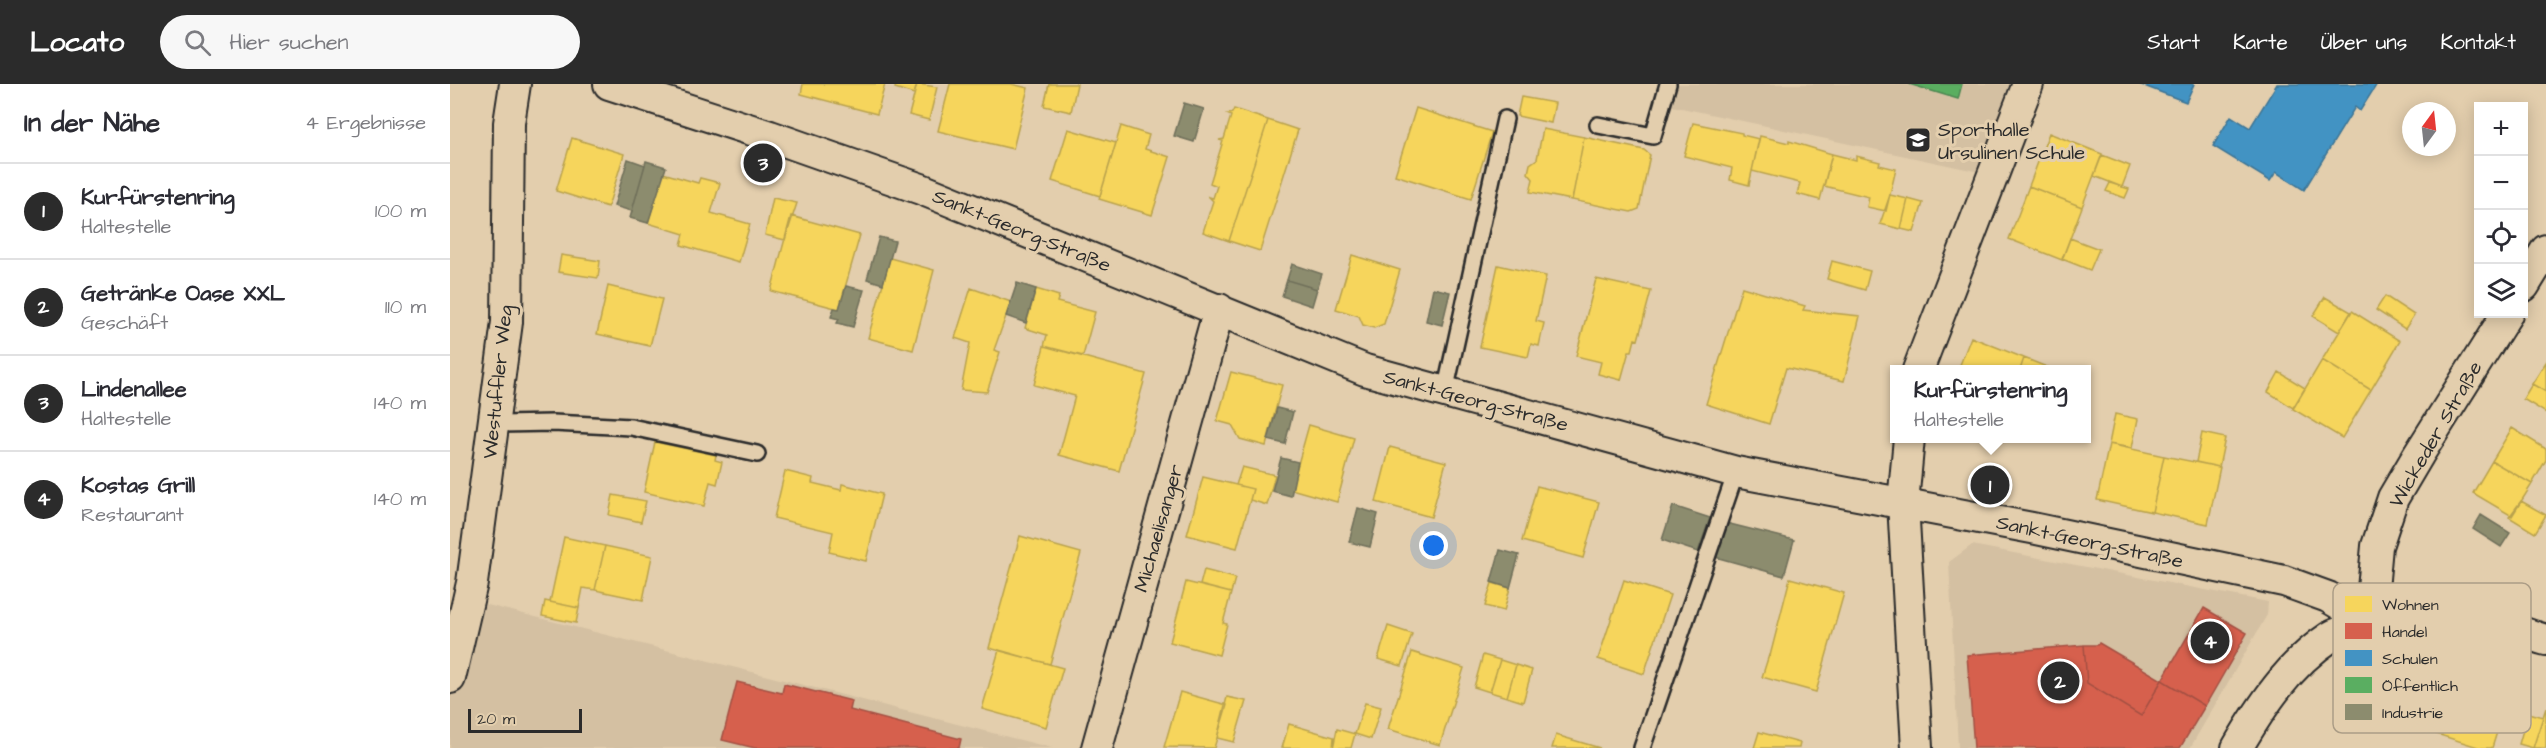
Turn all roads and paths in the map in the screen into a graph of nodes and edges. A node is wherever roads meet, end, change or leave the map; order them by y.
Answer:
1 (515, 84) edge
2 (609, 84) edge
3 (1668, 84) edge
4 (2028, 84) edge
5 (1505, 118) dead end
6 (1598, 125) dead end
7 (2546, 250) edge
8 (2528, 278) edge
9 (1219, 309) junction
10 (2504, 318) edge
11 (1920, 365) edge
12 (1445, 392) junction
13 (494, 424) junction
14 (1909, 443) edge
15 (756, 454) dead end
16 (1736, 472) junction
17 (1903, 503) junction
18 (2374, 583) edge
19 (2333, 600) edge
20 (2333, 635) edge
21 (2531, 636) edge
22 (2546, 640) edge
23 (452, 663) edge
24 (1096, 748) edge
25 (1642, 748) edge
26 (1917, 748) edge
27 (2237, 748) edge

1 - 13 street, Westuffler Weg
2 - 9 street, Sankt-Georg-Straße
3 - 6 lane
4 - 11 street
5 - 12 lane
7 - 8 street
9 - 12 street, Sankt-Georg-Straße
9 - 24 street, Michaelisanger
10 - 18 street, Wickeder Straße
12 - 16 street, Sankt-Georg-Straße
13 - 15 lane
13 - 23 street, Westuffler Weg
14 - 17 street
16 - 17 street, Sankt-Georg-Straße
16 - 25 lane
17 - 19 street, Sankt-Georg-Straße
17 - 26 street
20 - 27 street
21 - 22 street

